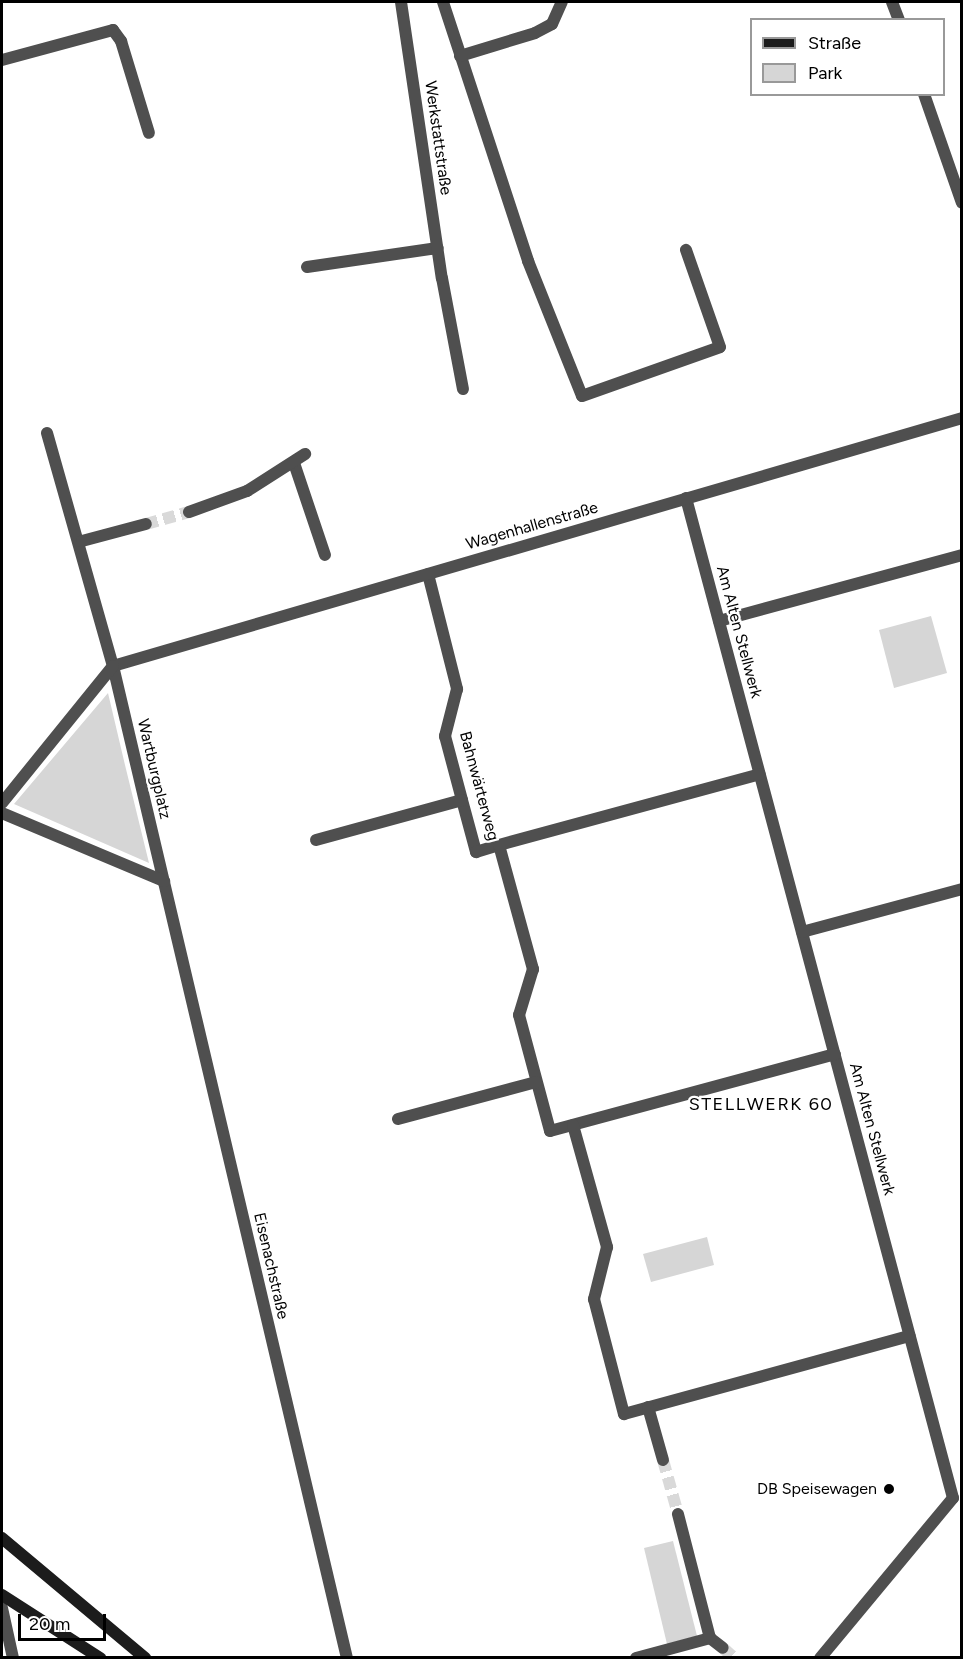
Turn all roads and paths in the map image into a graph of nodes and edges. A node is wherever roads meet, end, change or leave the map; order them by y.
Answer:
1 (401, 2) edge
2 (443, 2) edge
3 (562, 2) edge
4 (892, 2) edge
5 (898, 18) edge
6 (460, 56) junction
7 (2, 60) edge
8 (925, 96) edge
9 (150, 133) dead end
10 (962, 203) edge
11 (438, 248) junction
12 (686, 250) dead end
13 (307, 267) dead end
14 (463, 389) dead end
15 (962, 418) edge
16 (47, 433) dead end
17 (305, 454) dead end
18 (294, 463) junction
19 (686, 498) junction
20 (189, 512) tunnel mouth
21 (146, 524) tunnel mouth
22 (82, 541) junction
23 (326, 555) dead end
24 (962, 555) edge
25 (428, 574) junction
26 (719, 621) junction
27 (113, 666) junction
28 (760, 774) junction
29 (462, 800) junction
30 (2, 803) edge
31 (2, 813) edge
32 (316, 840) dead end
33 (499, 845) junction
34 (164, 881) junction
35 (962, 889) edge
36 (802, 932) junction
37 (835, 1054) junction
38 (536, 1082) junction
39 (398, 1119) dead end
40 (573, 1125) junction
41 (910, 1336) junction
42 (648, 1407) junction
43 (663, 1460) tunnel mouth
44 (678, 1514) tunnel mouth
45 (2, 1538) edge
46 (2, 1595) edge
47 (2, 1608) edge
48 (710, 1638) junction
49 (723, 1648) tunnel mouth
50 (13, 1658) edge
51 (100, 1658) edge
52 (145, 1658) edge
53 (347, 1658) edge
54 (636, 1658) edge
55 (820, 1658) edge

1 - 11 street, Werkstattstraße
2 - 6 street
3 - 6 street
4 - 5 street
6 - 12 street
7 - 9 street
8 - 10 street
11 - 13 street
11 - 14 street, Werkstattstraße
15 - 19 street, Wagenhallenstraße
16 - 22 street, Wartburgplatz
17 - 18 street
18 - 20 street
18 - 23 street
19 - 25 street, Wagenhallenstraße
19 - 26 street, Am Alten Stellwerk
21 - 22 street
22 - 27 street, Wartburgplatz
24 - 26 street
25 - 27 street, Wagenhallenstraße
25 - 29 street, Bahnwärterweg
26 - 28 street, Am Alten Stellwerk
27 - 30 street
27 - 34 street, Wartburgplatz
28 - 33 street
28 - 36 street, Am Alten Stellwerk
29 - 32 street
29 - 33 street, Bahnwärterweg
31 - 34 street
33 - 38 street, Bahnwärterweg
34 - 53 street, Eisenachstraße
35 - 36 street
36 - 37 street, Am Alten Stellwerk
37 - 40 street, Bahnwärterweg
37 - 41 street, Am Alten Stellwerk
38 - 39 street
38 - 40 street, Bahnwärterweg
40 - 42 street
41 - 42 street
41 - 55 street, Am Alten Stellwerk
42 - 43 street
44 - 48 street
45 - 52 main road
46 - 51 main road
47 - 50 street
48 - 49 street
48 - 54 street

